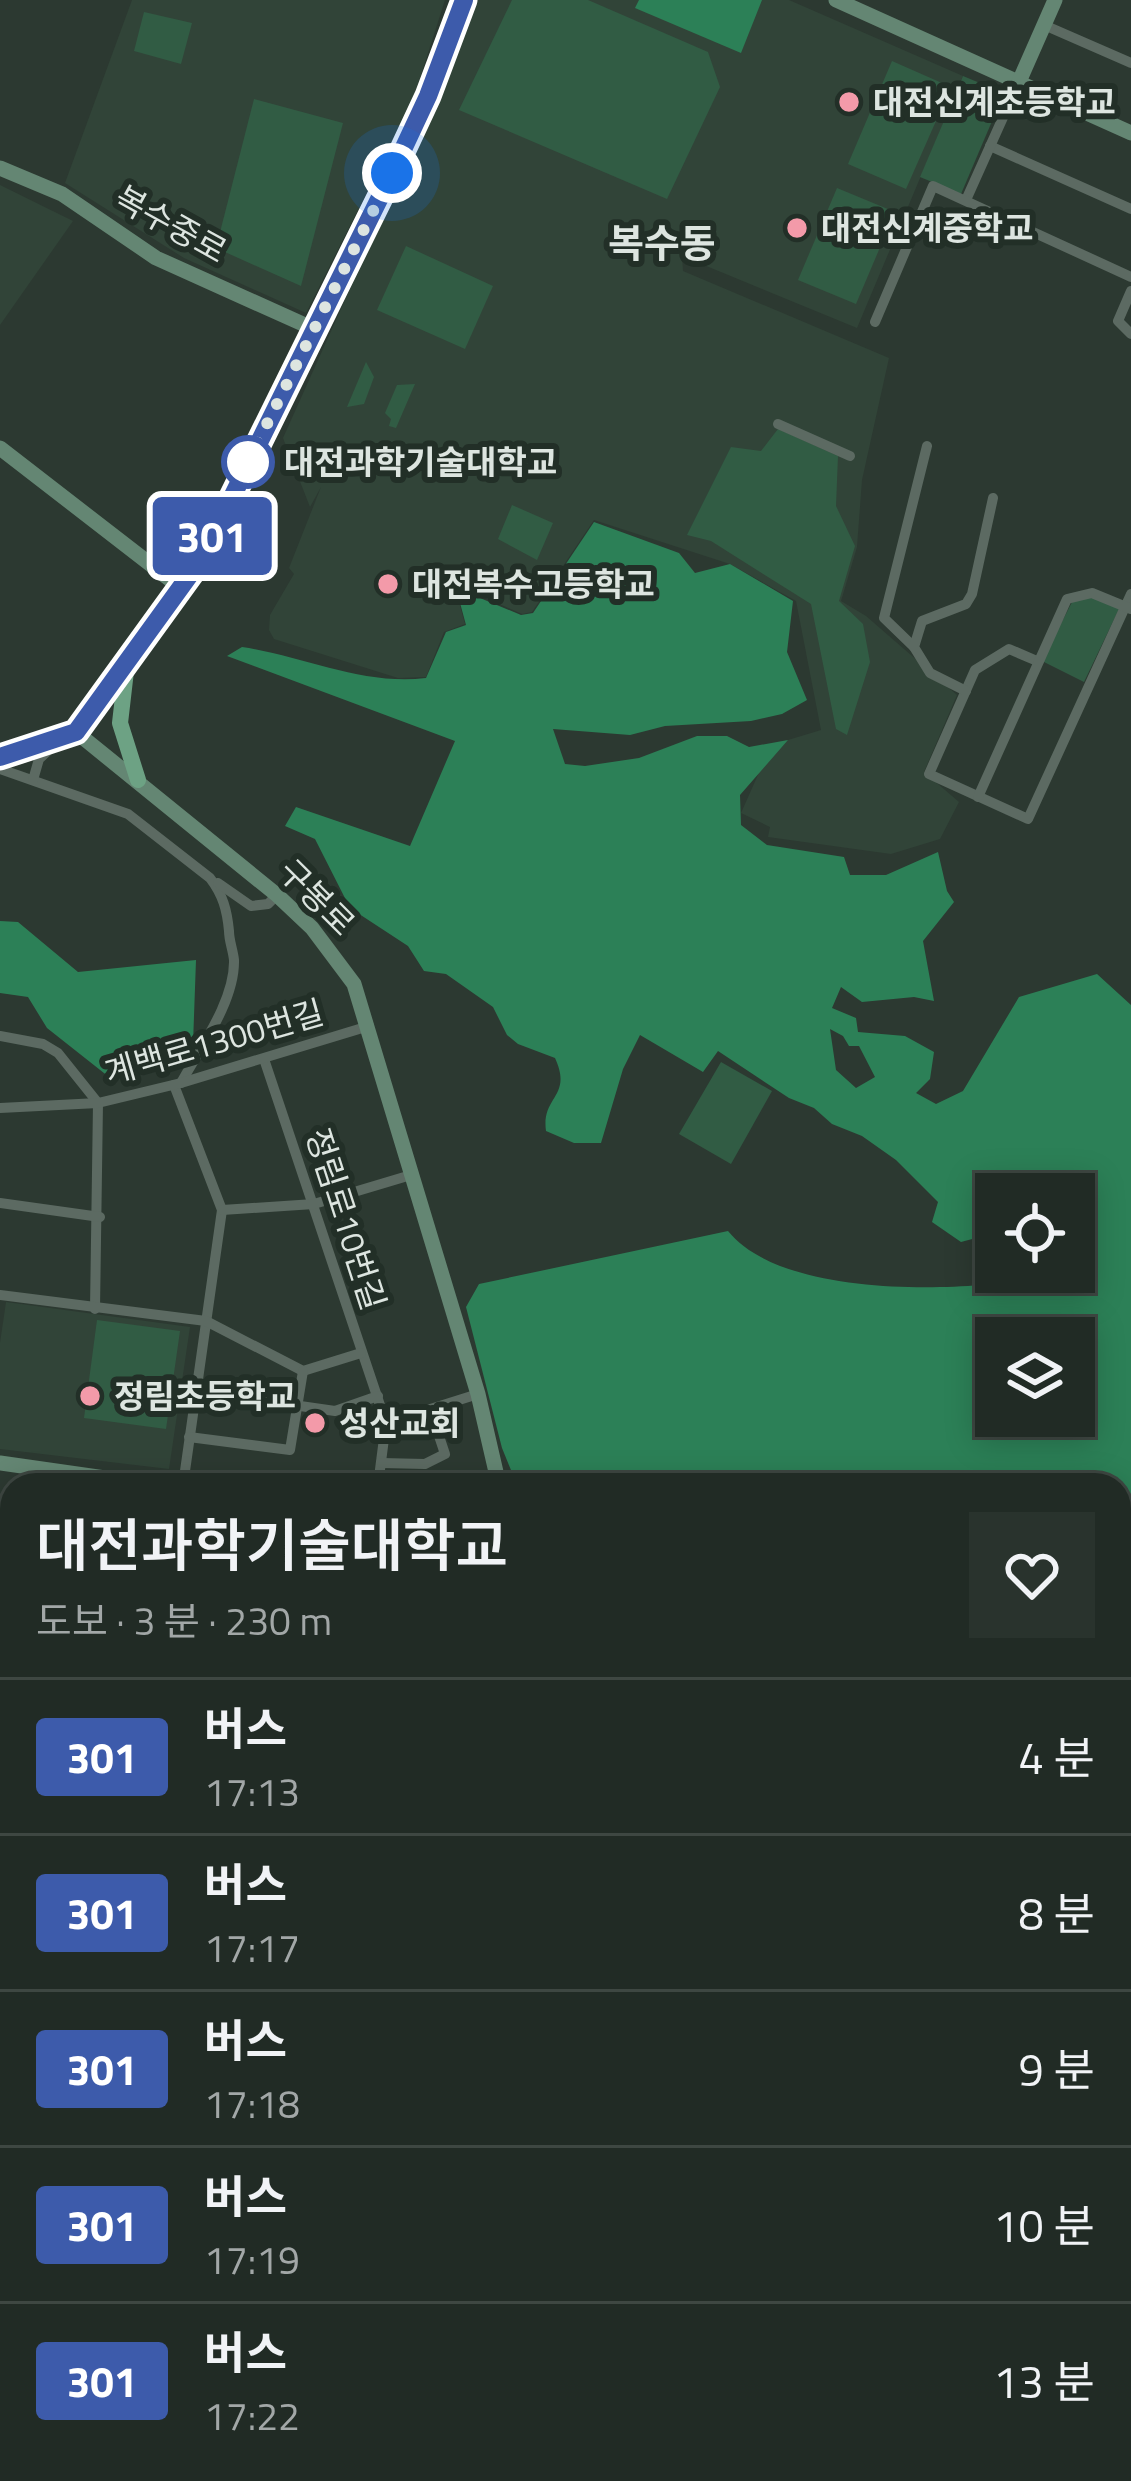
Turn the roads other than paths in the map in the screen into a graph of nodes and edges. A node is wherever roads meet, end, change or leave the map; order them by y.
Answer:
1 (464, 0) edge
2 (836, 0) edge
3 (1055, 0) edge
4 (1044, 25) junction
5 (1131, 63) edge
6 (1018, 84) junction
7 (1131, 133) edge
8 (990, 146) junction
9 (0, 167) edge
10 (966, 200) junction
11 (1131, 209) edge
12 (1131, 277) edge
13 (1131, 291) edge
14 (875, 322) dead end
15 (314, 329) junction
16 (1131, 334) edge
17 (778, 424) dead end
18 (927, 446) dead end
19 (0, 448) edge
20 (850, 456) dead end
21 (993, 498) dead end
22 (181, 588) junction
23 (1129, 603) edge
24 (914, 647) junction
25 (1037, 661) junction
26 (127, 665) junction
27 (966, 691) junction
28 (70, 735) junction
29 (0, 757) edge
30 (0, 769) edge
31 (33, 780) junction
32 (138, 780) junction
33 (978, 797) junction
34 (210, 878) junction
35 (277, 895) junction
36 (369, 1026) junction
37 (0, 1036) edge
38 (264, 1059) junction
39 (178, 1084) junction
40 (98, 1103) junction
41 (0, 1108) edge
42 (411, 1175) junction
43 (0, 1203) edge
44 (314, 1204) junction
45 (222, 1210) junction
46 (100, 1217) junction
47 (0, 1295) edge
48 (95, 1309) junction
49 (206, 1321) junction
50 (361, 1353) junction
51 (303, 1371) junction
52 (196, 1390) junction
53 (478, 1394) junction
54 (378, 1396) junction
55 (298, 1406) junction
56 (430, 1409) junction
57 (386, 1423) junction
58 (189, 1437) junction
59 (0, 1463) edge
60 (382, 1463) junction
61 (70, 1473) edge
62 (184, 1473) edge
63 (381, 1473) edge
64 (496, 1473) edge

1 - 15 main road
2 - 6 street
3 - 4 street
4 - 5 street
4 - 6 street
6 - 7 street
6 - 8 street
8 - 10 street
8 - 11 street
9 - 15 street, 복수중로
10 - 12 street
10 - 14 street
13 - 16 street
15 - 22 main road
17 - 20 street
18 - 24 street
19 - 22 street
21 - 24 street
22 - 26 main road
23 - 25 street
23 - 33 street
24 - 27 street
25 - 27 street
25 - 33 street
26 - 28 main road
26 - 32 main road
27 - 33 street
28 - 29 main road
28 - 31 street
28 - 32 street, 구봉로
30 - 31 street
31 - 34 street
32 - 35 street, 구봉로
34 - 35 street
34 - 39 street
35 - 36 street, 구봉로
36 - 38 street, 계백로1300번길
36 - 42 street, 구봉로
37 - 40 street
38 - 39 street, 계백로1300번길
38 - 44 street, 정림로10번길
39 - 40 street, 계백로1300번길
39 - 45 street
40 - 41 street, 계백로1300번길
40 - 46 street
42 - 44 street
42 - 53 street, 구봉로
43 - 46 street
44 - 45 street
44 - 50 street, 정림로10번길
45 - 49 street
46 - 48 street
47 - 48 street
48 - 49 street
49 - 51 street
49 - 52 street
50 - 51 street
50 - 54 street, 정림로10번길
51 - 55 street
52 - 55 street
52 - 58 street
53 - 56 street
53 - 64 street, 구봉로
54 - 55 street
54 - 57 street, 정림로10번길
55 - 58 street
56 - 57 street
56 - 60 street
57 - 60 street, 정림로10번길
58 - 62 street
59 - 61 street
60 - 63 street, 정림로10번길

